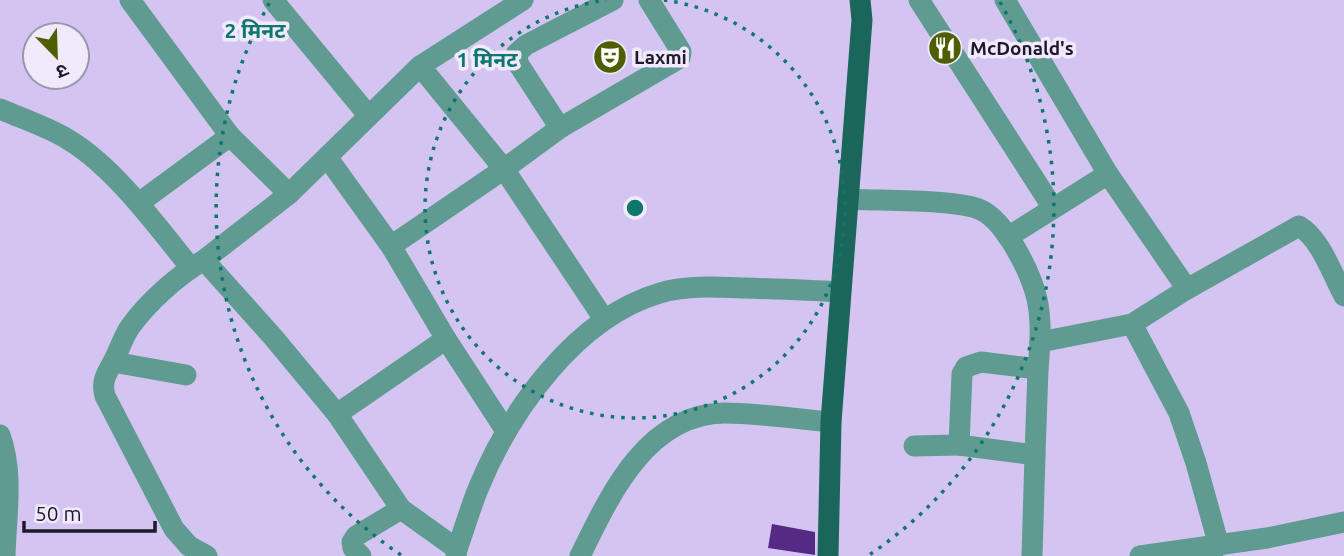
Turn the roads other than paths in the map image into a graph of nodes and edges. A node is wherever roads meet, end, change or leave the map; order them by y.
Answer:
1 (130, 0) edge
2 (273, 0) edge
3 (523, 0) edge
4 (613, 0) edge
5 (649, 0) edge
6 (860, 0) edge
7 (919, 0) edge
8 (1005, 0) edge
9 (420, 66) junction
10 (0, 109) edge
11 (368, 115) junction
12 (560, 128) junction
13 (230, 136) junction
14 (327, 158) junction
15 (504, 169) junction
16 (1108, 174) junction
17 (289, 194) junction
18 (848, 199) junction
19 (139, 203) junction
20 (1053, 208) junction
21 (1009, 237) junction
22 (391, 246) junction
23 (197, 264) junction
24 (1187, 289) junction
25 (839, 292) junction
26 (1344, 296) edge
27 (604, 319) junction
28 (1132, 324) junction
29 (446, 339) junction
30 (1040, 342) junction
31 (113, 362) junction
32 (1038, 369) junction
33 (186, 375) dead end
34 (337, 414) junction
35 (831, 422) junction
36 (506, 431) junction
37 (0, 435) edge
38 (959, 445) junction
39 (914, 446) dead end
40 (1035, 455) junction
41 (401, 509) junction
42 (1344, 522) edge
43 (1219, 546) junction
44 (1271, 547) edge
45 (456, 553) edge
46 (5, 556) edge
47 (207, 556) edge
48 (361, 556) edge
49 (580, 556) edge
50 (828, 556) edge
51 (1032, 556) edge
52 (1140, 556) edge

1 - 13 street
2 - 11 street
3 - 9 street
4 - 12 street
5 - 12 street
6 - 18 main road
7 - 20 street
8 - 16 street
9 - 11 street
9 - 15 street
10 - 19 street
11 - 14 street
12 - 15 street
13 - 17 street
13 - 19 street
14 - 17 street
14 - 22 street
15 - 22 street
15 - 27 street
16 - 20 street
16 - 24 street
17 - 23 street
18 - 21 street
18 - 25 main road
19 - 23 street
20 - 21 street
21 - 30 street
22 - 29 street
23 - 31 street
23 - 34 street
24 - 26 street
24 - 28 street
25 - 27 street
25 - 35 main road
27 - 36 street
28 - 30 street
28 - 43 street
29 - 34 street
29 - 36 street
30 - 32 street
31 - 33 street
31 - 47 street
32 - 38 street
32 - 40 street
34 - 41 street
35 - 49 street
35 - 50 main road
36 - 45 street
37 - 46 street
38 - 39 street
38 - 40 street
40 - 51 street
41 - 45 street
41 - 48 street
42 - 44 street
43 - 44 street
43 - 52 street

